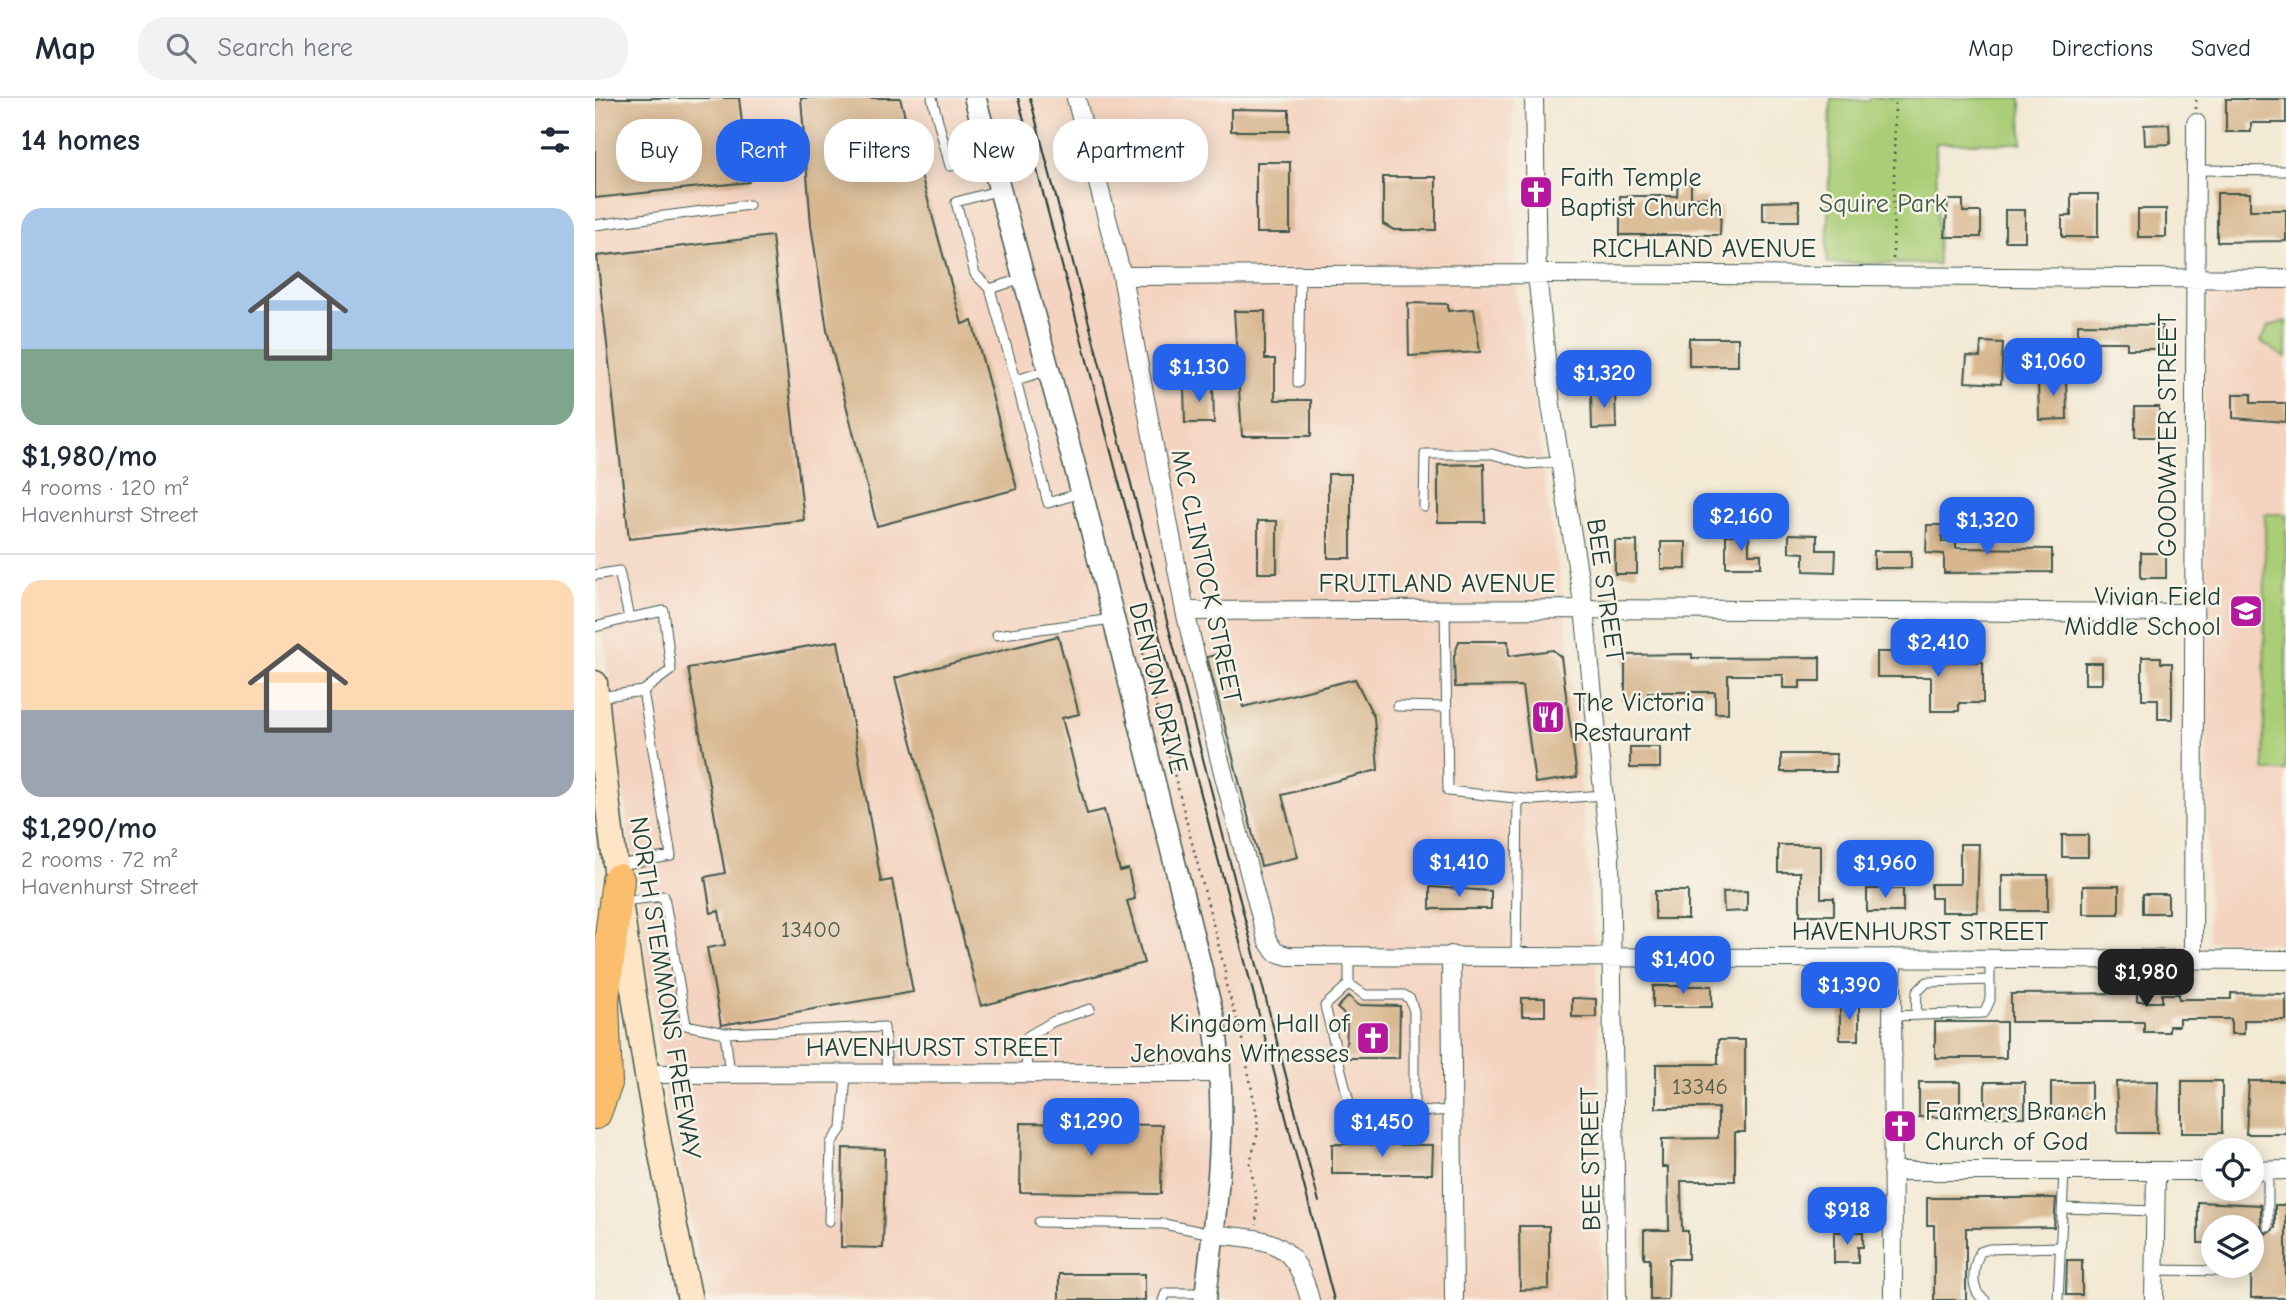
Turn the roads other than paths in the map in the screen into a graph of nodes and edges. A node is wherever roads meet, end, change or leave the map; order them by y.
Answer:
1 (934, 98) edge
2 (975, 98) edge
3 (1076, 98) edge
4 (1534, 98) edge
5 (981, 119) edge
6 (2196, 123) dead end
7 (948, 158) edge
8 (2196, 170) junction
9 (2286, 171) edge
10 (998, 182) edge
11 (1000, 190) junction
12 (749, 205) dead end
13 (595, 226) edge
14 (1300, 274) junction
15 (1537, 274) junction
16 (1122, 276) junction
17 (1024, 278) junction
18 (2195, 279) junction
19 (2286, 279) edge
20 (990, 289) junction
21 (1049, 370) junction
22 (1016, 380) junction
23 (1299, 383) dead end
24 (1560, 462) junction
25 (1082, 493) junction
26 (1424, 507) dead end
27 (595, 575) edge
28 (1584, 608) junction
29 (1445, 610) junction
30 (1185, 611) junction
31 (2193, 613) junction
32 (629, 618) junction
33 (1112, 619) junction
34 (595, 627) edge
35 (997, 635) dead end
36 (596, 690) edge
37 (643, 691) junction
38 (1397, 706) dead end
39 (1446, 707) junction
40 (1604, 794) junction
41 (1518, 799) junction
42 (618, 882) junction
43 (1267, 940) joint
44 (1349, 956) junction
45 (1451, 956) junction
46 (1516, 956) junction
47 (1614, 956) junction
48 (1892, 958) junction
49 (1990, 958) junction
50 (2193, 958) junction
51 (2286, 960) edge
52 (1990, 980) junction
53 (1349, 984) junction
54 (1090, 1009) dead end
55 (1892, 1016) junction
56 (1916, 1016) junction
57 (725, 1033) junction
58 (1026, 1073) junction
59 (1220, 1073) junction
60 (647, 1074) junction
61 (730, 1074) junction
62 (846, 1074) junction
63 (887, 1074) junction
64 (1454, 1110) junction
65 (1414, 1111) junction
66 (595, 1113) edge
67 (2286, 1170) edge
68 (1892, 1171) junction
69 (2064, 1171) junction
70 (2201, 1171) edge
71 (2264, 1171) edge
72 (2156, 1172) junction
73 (2264, 1199) edge
74 (2064, 1208) junction
75 (2155, 1211) junction
76 (829, 1221) dead end
77 (1039, 1222) dead end
78 (2268, 1227) dead end
79 (1212, 1234) junction
80 (2060, 1247) junction
81 (2155, 1270) junction
82 (2201, 1270) edge
83 (1206, 1297) edge
84 (690, 1300) edge
85 (1163, 1300) edge
86 (1310, 1300) edge
87 (1454, 1300) edge
88 (1618, 1300) edge
89 (1893, 1300) edge
90 (1985, 1300) edge
91 (2058, 1300) edge
92 (2154, 1300) edge

1 - 7 lane
2 - 5 street, DENTON DRIVE
3 - 16 street, MC CLINTOCK STREET
4 - 15 street, BEE STREET
6 - 8 street, GOODWATER STREET
8 - 9 lane
8 - 18 street, GOODWATER STREET
10 - 11 street, DENTON DRIVE
11 - 17 street, DENTON DRIVE
11 - 20 lane
12 - 13 lane
14 - 15 street, RICHLAND AVENUE
14 - 16 street, RICHLAND AVENUE
14 - 23 lane
15 - 18 street, RICHLAND AVENUE
15 - 24 street, BEE STREET
16 - 30 street, MC CLINTOCK STREET
17 - 20 lane
17 - 21 street, DENTON DRIVE
18 - 19 street, RICHLAND AVENUE
18 - 31 street, GOODWATER STREET
20 - 22 lane
21 - 22 lane
21 - 25 street, DENTON DRIVE
22 - 25 lane
24 - 26 lane
24 - 28 street, BEE STREET
25 - 33 street, DENTON DRIVE
27 - 32 lane
28 - 29 street, FRUITLAND AVENUE
28 - 31 street, FRUITLAND AVENUE
28 - 40 street, BEE STREET
29 - 30 street, FRUITLAND AVENUE
29 - 39 lane
30 - 43 street, MC CLINTOCK STREET
31 - 50 street, GOODWATER STREET
32 - 34 lane
32 - 37 lane
33 - 35 lane
33 - 59 street, DENTON DRIVE
36 - 37 lane
36 - 42 main road, NORTH STEMMONS FREEWAY
37 - 42 lane
38 - 39 lane
39 - 41 lane
40 - 41 lane
40 - 47 street, BEE STREET
41 - 46 lane
42 - 57 lane
42 - 60 main road, NORTH STEMMONS FREEWAY
42 - 66 highway
43 - 44 street, HAVENHURST STREET
44 - 45 street, HAVENHURST STREET
44 - 53 lane
45 - 46 street, HAVENHURST STREET
45 - 64 street
46 - 47 street, HAVENHURST STREET
47 - 48 street, HAVENHURST STREET
47 - 88 street, BEE STREET
48 - 49 street, HAVENHURST STREET
48 - 55 street
49 - 50 street, HAVENHURST STREET
49 - 52 lane
50 - 51 street, HAVENHURST STREET
52 - 56 lane
52 - 56 lane
53 - 65 lane
53 - 65 lane
54 - 58 lane
55 - 56 lane
55 - 68 street
57 - 61 lane
57 - 63 lane
58 - 59 street, HAVENHURST STREET
58 - 63 street, HAVENHURST STREET
59 - 79 street, DENTON DRIVE
60 - 61 street, HAVENHURST STREET
60 - 84 main road, NORTH STEMMONS FREEWAY
61 - 62 street, HAVENHURST STREET
62 - 63 street, HAVENHURST STREET
62 - 76 lane
64 - 65 lane
64 - 87 street
67 - 71 street
68 - 69 street
68 - 89 street
69 - 72 street
69 - 74 lane
70 - 72 street
72 - 75 street
73 - 78 lane
74 - 75 lane
74 - 80 lane
75 - 81 street
77 - 79 lane
79 - 83 street, DENTON DRIVE
79 - 86 street
80 - 90 lane
80 - 91 lane
81 - 82 lane
81 - 92 street
83 - 85 lane

